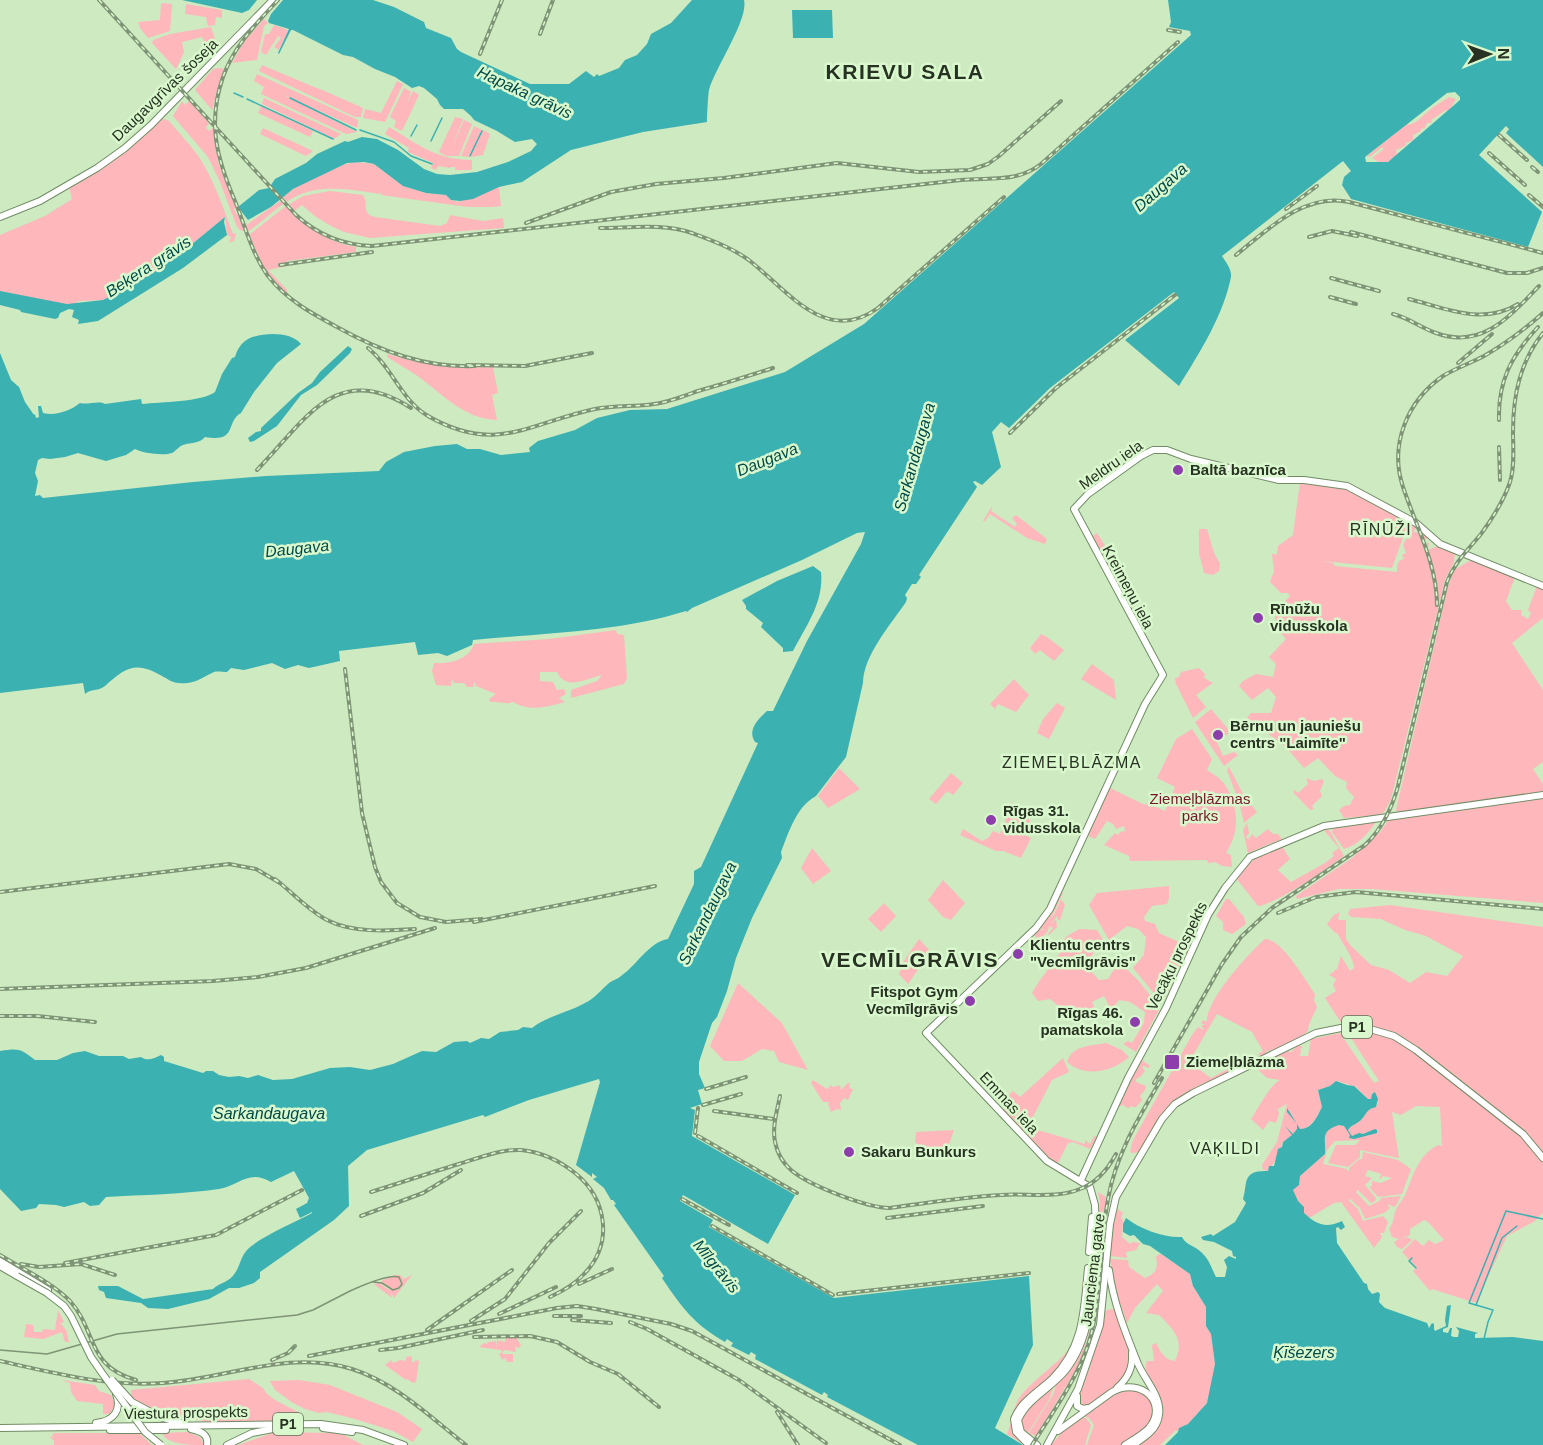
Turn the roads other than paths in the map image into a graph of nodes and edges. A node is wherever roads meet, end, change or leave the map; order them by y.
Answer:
1 (273, 0) edge
2 (0, 217) edge
3 (1074, 509) joint
4 (1543, 586) edge
5 (1543, 795) edge
6 (926, 1033) joint
7 (1543, 1158) edge
8 (1081, 1180) junction
9 (1108, 1258) junction
10 (1, 1263) edge
11 (1090, 1270) junction
12 (18, 1274) junction
13 (1102, 1313) junction
14 (1121, 1317) junction
15 (1132, 1348) junction
16 (112, 1380) junction
17 (113, 1388) junction
18 (1078, 1389) junction
19 (1112, 1392) junction
20 (1088, 1408) junction
21 (203, 1425) junction
22 (41, 1427) junction
23 (283, 1427) junction
24 (157, 1428) junction
25 (190, 1429) junction
26 (0, 1430) edge
27 (1053, 1436) junction
28 (160, 1445) edge
29 (165, 1445) edge
30 (207, 1445) edge
31 (227, 1445) edge
32 (395, 1445) edge
33 (404, 1445) edge
34 (1029, 1445) edge
35 (1037, 1445) edge
36 (1047, 1445) edge
37 (1125, 1445) edge
38 (1133, 1445) edge

1 - 2 main road, Daugavgrīvas šoseja
3 - 4 main road, Meldru iela
3 - 6 main road, Kreimeņu iela
5 - 8 main road, Vecāķu prospekts
6 - 8 main road, Emmas iela
7 - 9 main road, Jaunciema gatve / P1
8 - 11 main road
9 - 13 main road, Jaunciema gatve / P1
9 - 14 main road, P1
10 - 12 main road
11 - 34 main road
11 - 35 main road
12 - 16 main road, bridge
12 - 17 main road, bridge
13 - 14 main road
13 - 18 main road, Jaunciema gatve / P1
14 - 15 main road, P1
15 - 19 main road, P1
15 - 38 main road
16 - 21 main road, bridge
16 - 29 main road, bridge
17 - 22 main road, bridge
17 - 28 main road, bridge
18 - 20 main road
18 - 27 main road, Jaunciema gatve / P1
19 - 20 main road, P1
19 - 37 main road
20 - 27 main road, P1
21 - 24 main road, Viestura prospekts / P1
21 - 33 main road, Viestura prospekts / P1
22 - 24 main road, Viestura prospekts / P1
22 - 26 main road, Viestura prospekts / P1
23 - 25 main road, Viestura prospekts / P1
23 - 31 main road
23 - 32 main road, Viestura prospekts / P1
24 - 25 main road, Viestura prospekts / P1
24 - 26 main road, Viestura prospekts / P1
25 - 30 main road
27 - 36 main road, Jaunciema gatve / P1

